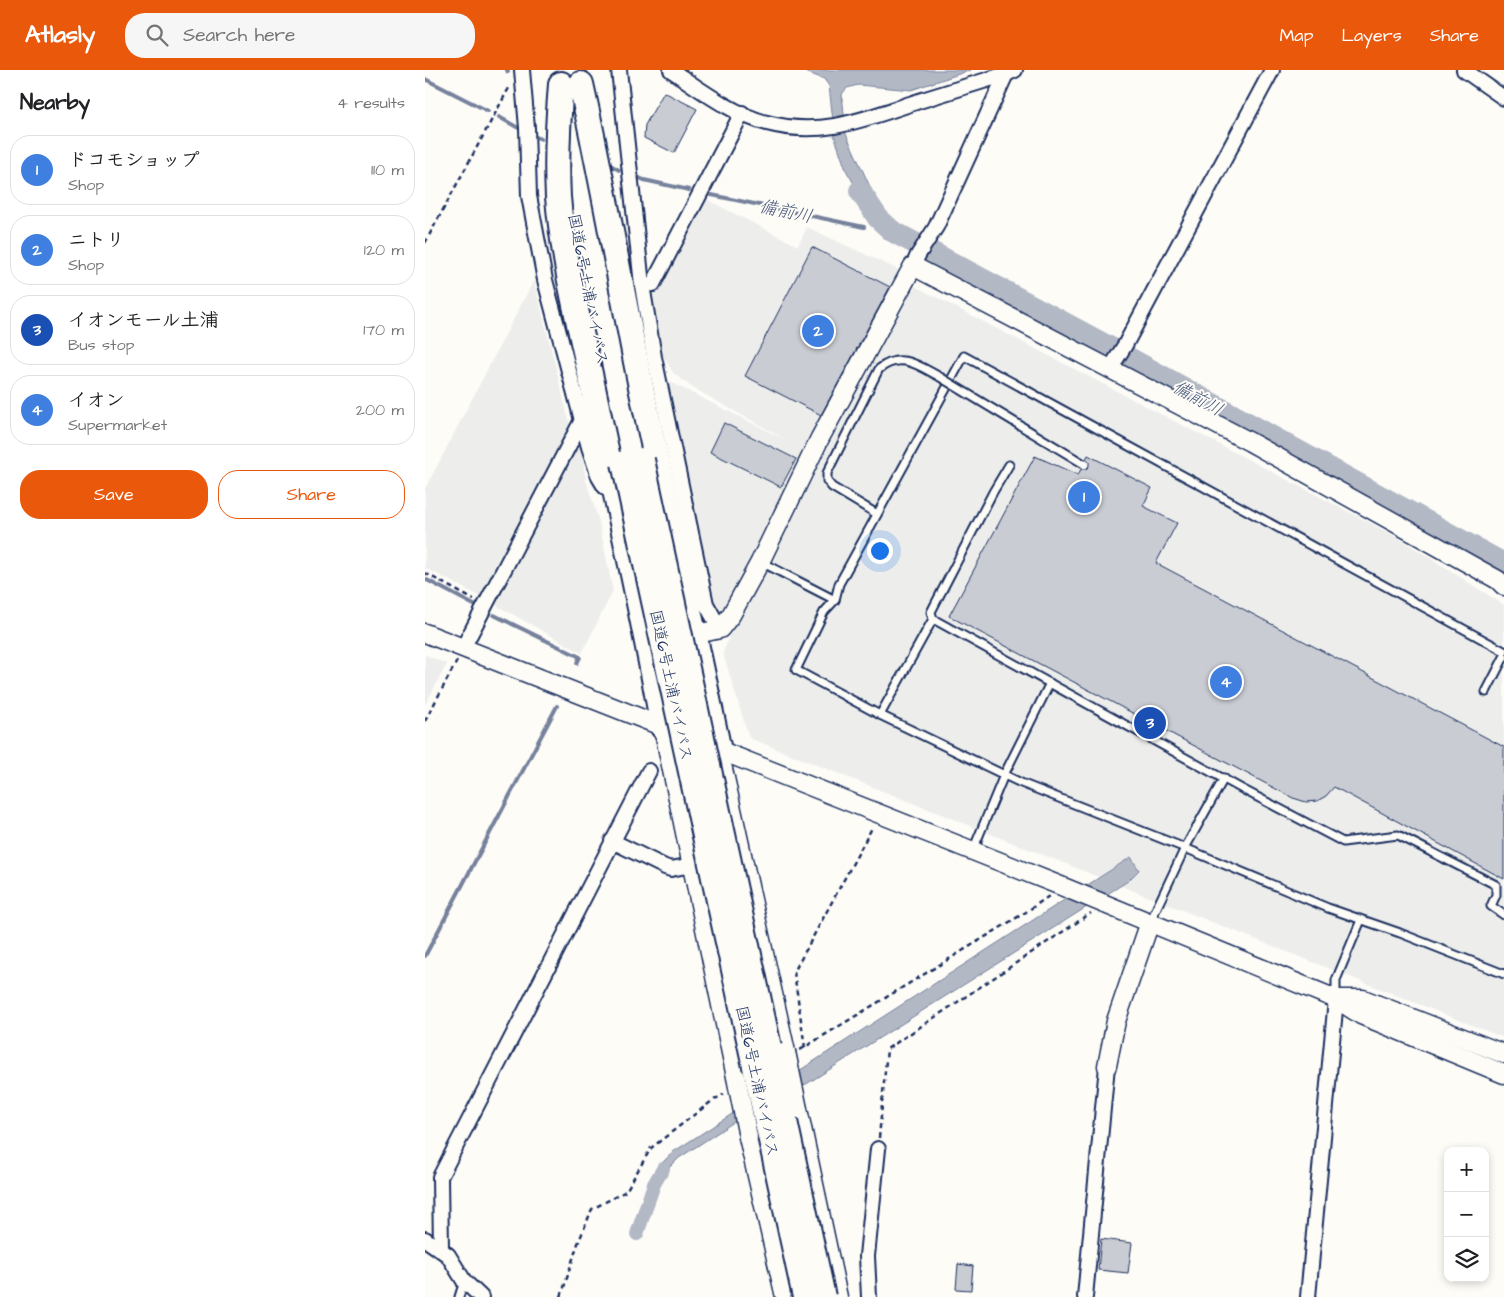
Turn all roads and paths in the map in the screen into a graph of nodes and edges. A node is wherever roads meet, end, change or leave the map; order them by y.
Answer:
1 (619, 70) edge
2 (671, 70) edge
3 (1272, 70) edge
4 (1464, 70) edge
5 (1010, 72) edge
6 (522, 74) edge
7 (570, 77) edge
8 (1504, 98) edge
9 (742, 113) junction
10 (425, 244) edge
11 (915, 261) junction
12 (642, 285) junction
13 (1113, 364) junction
14 (582, 420) junction
15 (633, 461) junction
16 (1084, 464) dead end
17 (1009, 465) dead end
18 (615, 492) junction
19 (877, 514) junction
20 (760, 562) junction
21 (425, 573) edge
22 (1502, 576) edge
23 (835, 600) junction
24 (486, 606) junction
25 (933, 619) junction
26 (720, 628) junction
27 (425, 633) edge
28 (695, 635) junction
29 (463, 648) junction
30 (1504, 651) edge
31 (1504, 657) edge
32 (651, 658) junction
33 (1050, 683) junction
34 (1486, 692) dead end
35 (879, 715) junction
36 (425, 721) edge
37 (663, 727) junction
38 (719, 751) junction
39 (649, 771) dead end
40 (1004, 775) junction
41 (1224, 778) junction
42 (877, 813) junction
43 (612, 841) junction
44 (1185, 848) junction
45 (973, 851) junction
46 (743, 855) junction
47 (693, 865) junction
48 (1061, 886) junction
49 (1105, 904) junction
50 (1504, 914) edge
51 (1361, 920) junction
52 (1150, 922) junction
53 (1504, 974) edge
54 (1337, 999) junction
55 (805, 1048) junction
56 (791, 1052) junction
57 (1504, 1054) edge
58 (1107, 1066) joint
59 (1504, 1074) edge
60 (733, 1084) junction
61 (878, 1149) joint
62 (425, 1239) edge
63 (441, 1249) junction
64 (464, 1281) junction
65 (459, 1297) edge
66 (481, 1297) edge
67 (561, 1297) edge
68 (785, 1297) edge
69 (805, 1297) edge
70 (823, 1297) edge
71 (838, 1297) edge
72 (869, 1297) edge
73 (1085, 1297) edge
74 (1308, 1297) edge

1 - 12 street
2 - 9 street
3 - 13 street
4 - 8 street
5 - 9 street
5 - 11 street
6 - 10 path
6 - 14 street
7 - 15 highway, 国道6号土浦バイパス
7 - 18 highway
7 - 28 highway
9 - 12 street
11 - 13 street
11 - 20 street
12 - 26 street
13 - 22 street
14 - 18 street
14 - 24 street
15 - 69 highway, 国道6号土浦バイパス, bridge
15 - 70 highway, 国道6号土浦バイパス, bridge
16 - 19 lane, bridge
17 - 25 lane
18 - 32 highway
19 - 23 lane
19 - 30 lane
20 - 23 lane
20 - 26 street
21 - 24 path
23 - 35 lane
24 - 29 street
25 - 33 lane
25 - 35 lane
26 - 28 street
27 - 29 street
28 - 32 street
28 - 38 highway
29 - 36 path
29 - 37 street
31 - 34 lane
32 - 37 highway
33 - 40 lane
33 - 41 lane
35 - 40 lane
37 - 38 street
37 - 47 street
38 - 42 street
38 - 46 street
39 - 43 street
40 - 44 lane
40 - 45 lane
41 - 44 lane
41 - 50 lane
42 - 45 street
42 - 55 path
43 - 47 street
43 - 63 street
44 - 51 lane
44 - 52 lane
45 - 48 street
46 - 47 street
46 - 56 street
47 - 60 street
48 - 49 street
48 - 55 path
49 - 52 street
49 - 61 path
51 - 53 lane
51 - 54 lane
52 - 54 street
52 - 58 street
54 - 57 street
54 - 59 street
54 - 74 street
55 - 56 path
56 - 71 street, bridge
58 - 73 street
60 - 67 path
60 - 68 street, bridge
61 - 72 street
62 - 63 street
63 - 64 street
64 - 65 lane
64 - 66 street

